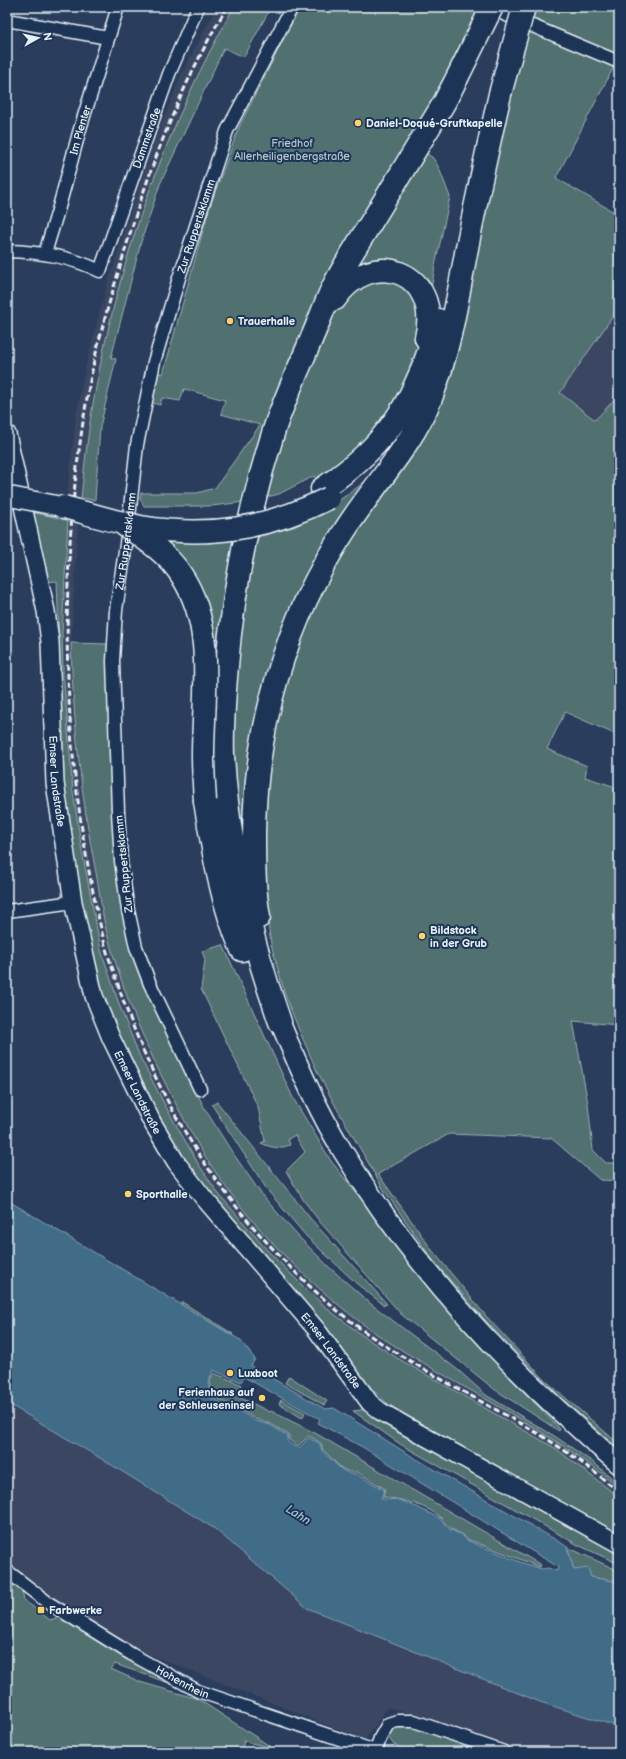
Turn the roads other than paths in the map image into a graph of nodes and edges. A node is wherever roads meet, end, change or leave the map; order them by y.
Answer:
1 (118, 7) edge
2 (198, 7) edge
3 (292, 7) edge
4 (486, 7) edge
5 (492, 7) edge
6 (509, 7) edge
7 (524, 7) edge
8 (7, 20) edge
9 (108, 38) junction
10 (619, 62) edge
11 (493, 92) junction
12 (7, 251) edge
13 (45, 253) junction
14 (318, 324) junction
15 (449, 339) junction
16 (396, 420) junction
17 (7, 434) edge
18 (326, 493) junction
19 (7, 496) edge
20 (64, 507) junction
21 (120, 522) junction
22 (73, 902) junction
23 (7, 911) edge
24 (280, 1022) junction
25 (200, 1089) dead end
26 (619, 1464) edge
27 (619, 1544) edge
28 (7, 1571) edge
29 (377, 1752) edge
30 (504, 1752) edge

1 - 9 street, Im Plenter
2 - 13 street, Dammstraße
3 - 25 street, Zur Ruppertsklamm
4 - 10 street
5 - 14 highway, bridge
6 - 11 highway
7 - 11 highway, bridge
8 - 9 street
9 - 13 street, Im Plenter
11 - 15 highway
11 - 16 highway
12 - 13 street
14 - 16 highway
14 - 24 highway
15 - 18 highway
15 - 24 highway
16 - 18 highway
17 - 22 street, Emser Landstraße
18 - 20 highway, bridge
18 - 21 highway, bridge
19 - 20 main road, bridge
20 - 21 highway, bridge
21 - 24 highway, bridge
22 - 23 street
22 - 27 street, Emser Landstraße
24 - 26 main road
28 - 29 street, Hohenrhein
29 - 30 street

